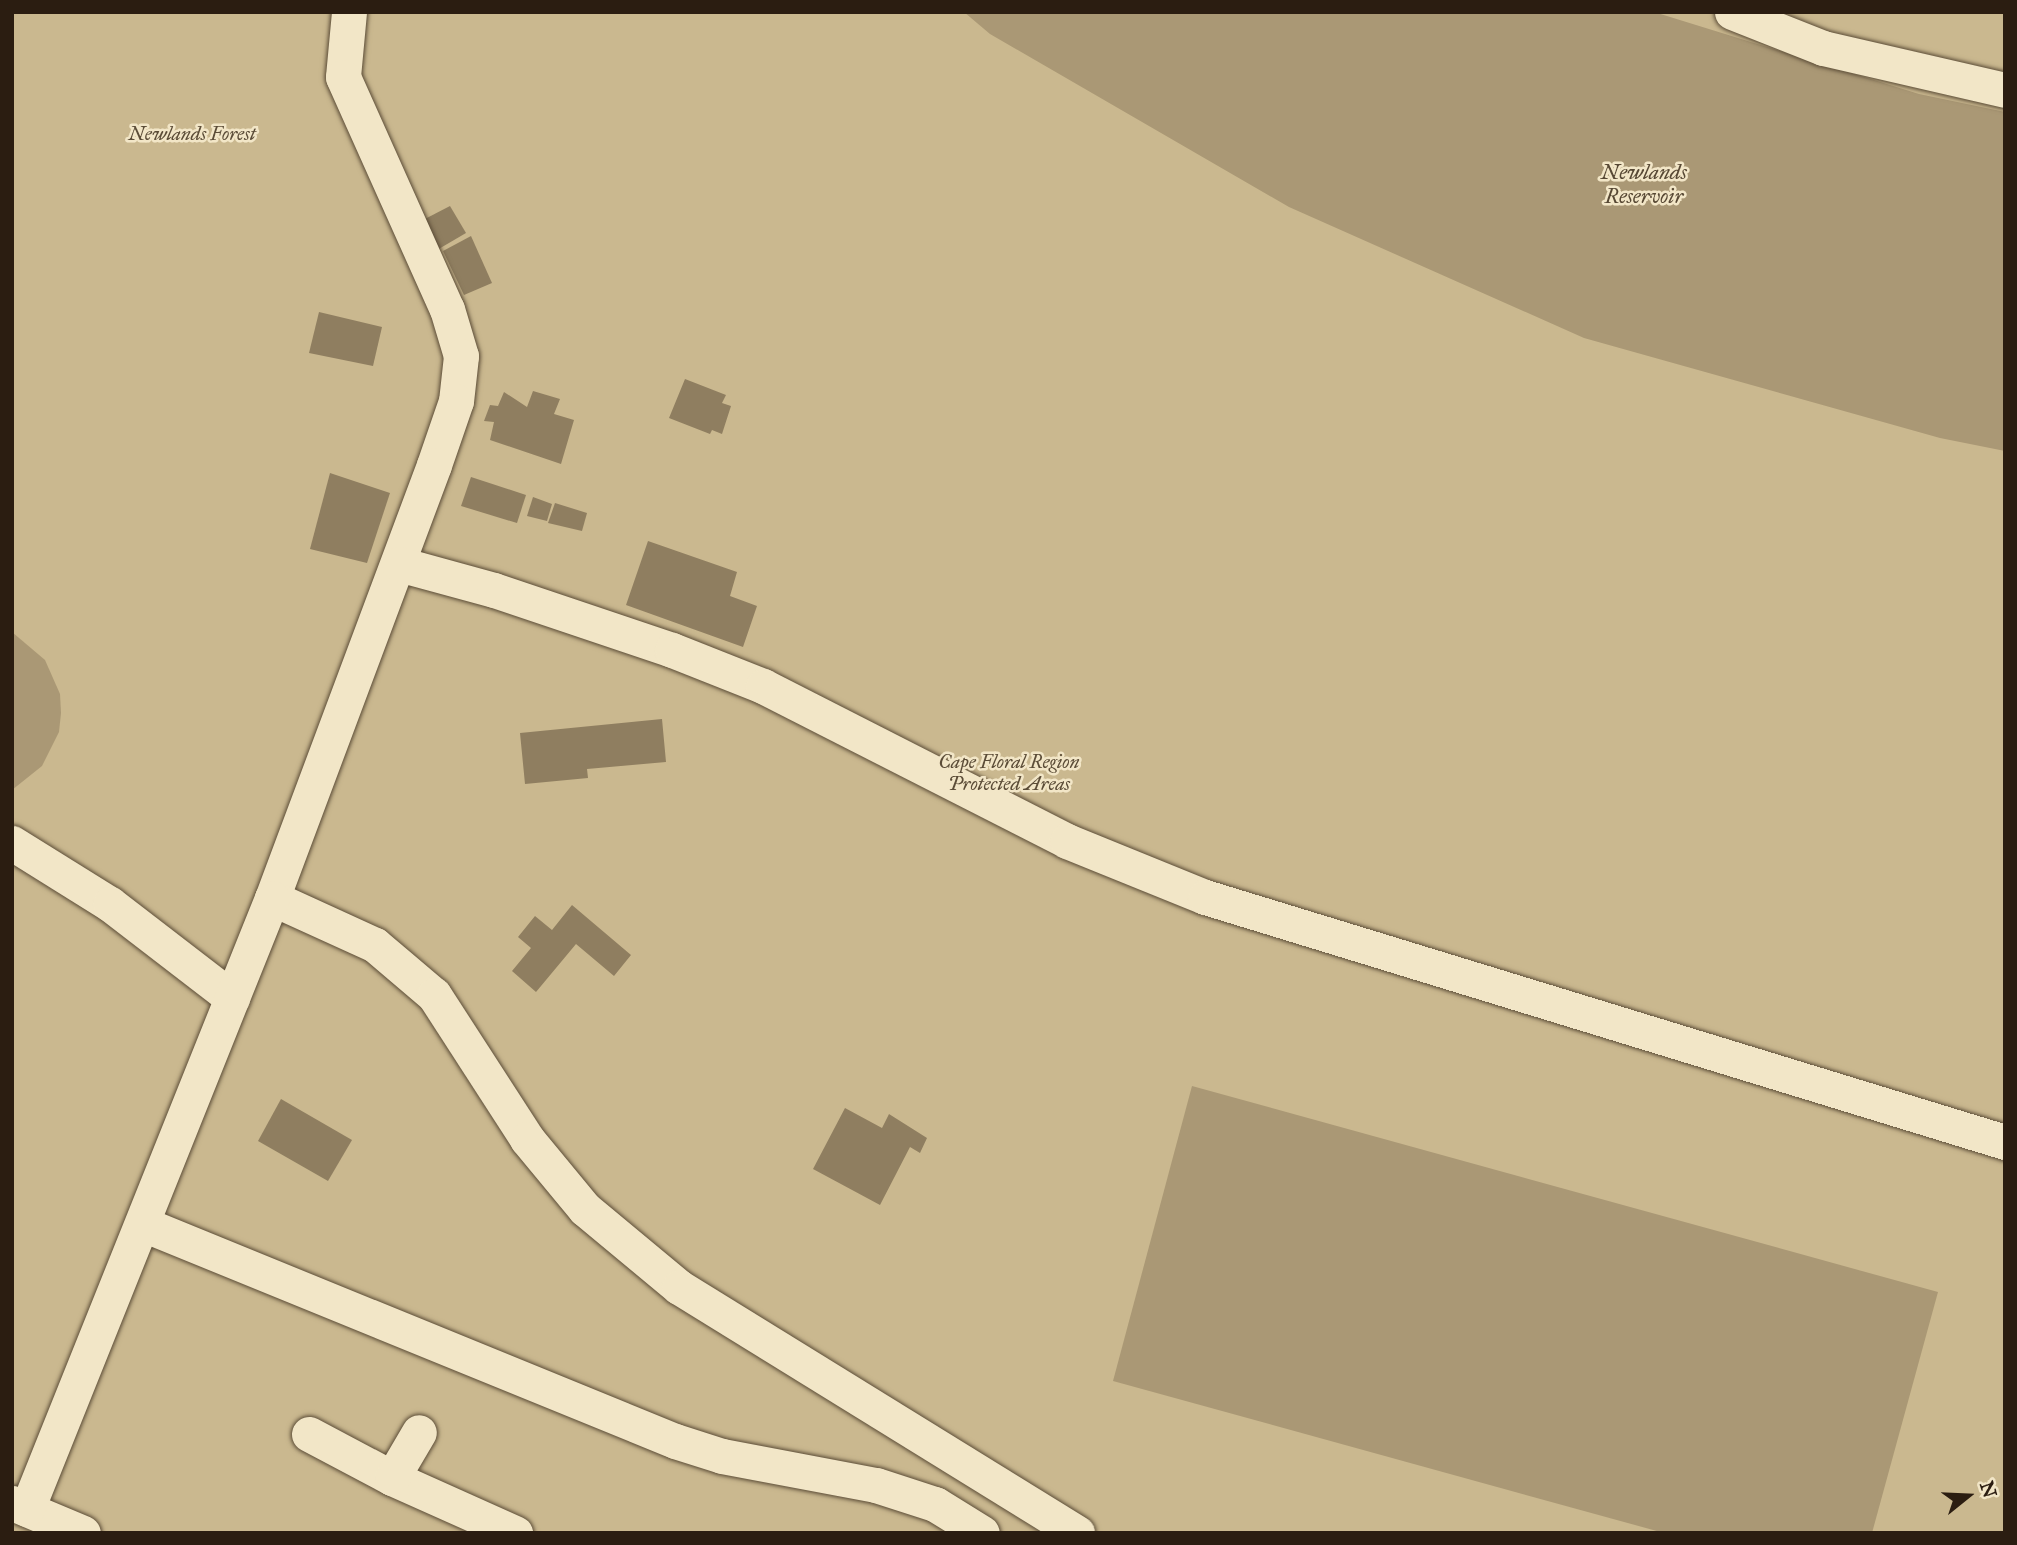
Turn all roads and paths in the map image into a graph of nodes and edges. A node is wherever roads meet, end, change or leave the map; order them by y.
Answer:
1 (349, 12) edge
2 (1732, 12) edge
3 (2005, 90) edge
4 (399, 564) junction
5 (12, 843) edge
6 (272, 898) junction
7 (232, 998) junction
8 (2005, 1142) edge
9 (143, 1224) junction
10 (419, 1432) dead end
11 (309, 1434) dead end
12 (392, 1478) junction
13 (20, 1506) edge
14 (83, 1533) edge
15 (515, 1533) edge
16 (982, 1533) edge
17 (1077, 1533) edge

1 - 4 lane
2 - 3 lane
4 - 6 lane
4 - 8 lane
5 - 7 lane
6 - 7 lane
6 - 17 lane
7 - 9 lane
9 - 13 lane
9 - 16 lane
10 - 12 lane
11 - 12 lane
12 - 15 lane
13 - 14 lane

